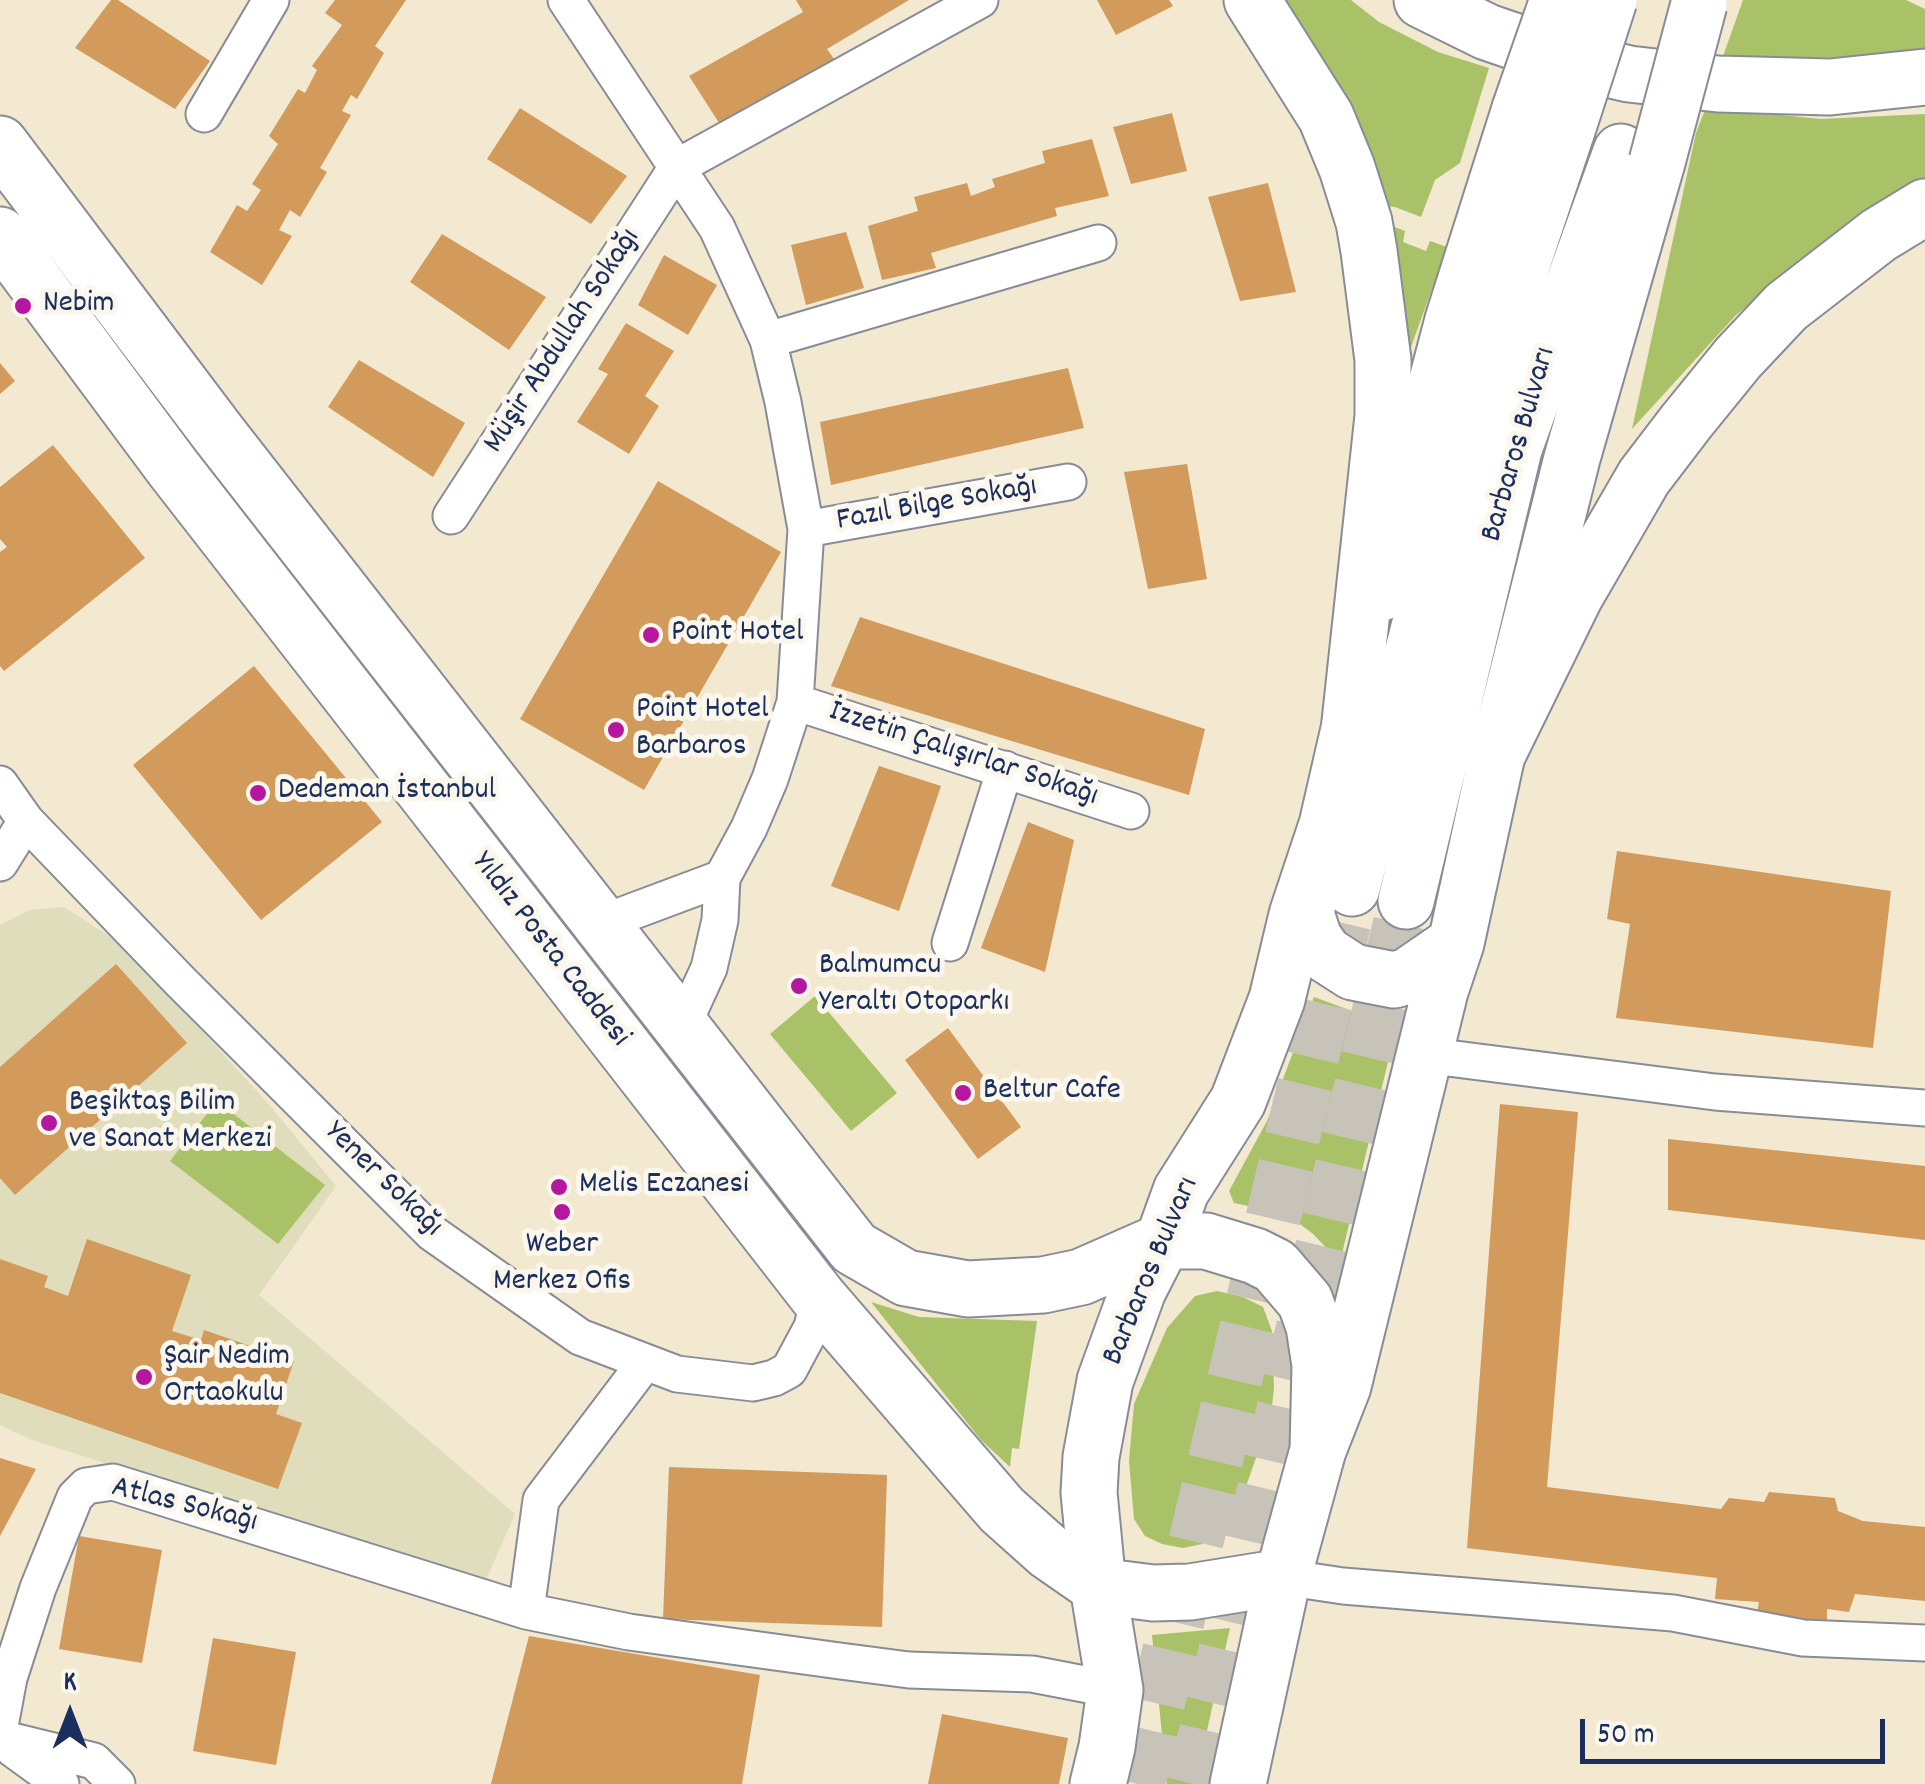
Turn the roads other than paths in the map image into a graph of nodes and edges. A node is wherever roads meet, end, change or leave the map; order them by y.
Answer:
1 (271, 0) edge
2 (566, 0) edge
3 (980, 0) edge
4 (1252, 0) edge
5 (1422, 0) edge
6 (1558, 0) edge
7 (1609, 0) edge
8 (1690, 1) edge
9 (1925, 77) edge
10 (204, 114) dead end
11 (1543, 120) junction
12 (0, 144) edge
13 (1639, 157) junction
14 (677, 168) junction
15 (1925, 207) edge
16 (0, 234) edge
17 (1098, 242) dead end
18 (768, 340) junction
19 (1068, 482) dead end
20 (451, 516) dead end
21 (806, 529) junction
22 (795, 702) junction
23 (1350, 722) junction
24 (1497, 755) junction
25 (1005, 770) junction
26 (0, 784) edge
27 (1131, 811) dead end
28 (26, 821) junction
29 (0, 863) edge
30 (722, 878) junction
31 (1330, 887) junction
32 (1406, 900) tunnel mouth
33 (599, 924) junction
34 (950, 943) dead end
35 (1456, 943) junction
36 (554, 957) junction
37 (682, 1027) junction
38 (1424, 1055) junction
39 (1925, 1108) edge
40 (1163, 1242) junction
41 (819, 1298) junction
42 (644, 1364) junction
43 (1318, 1450) junction
44 (1283, 1577) junction
45 (1098, 1586) junction
46 (526, 1611) junction
47 (1925, 1643) edge
48 (1115, 1690) junction
49 (0, 1726) edge
50 (0, 1739) edge
51 (61, 1784) edge
52 (117, 1784) edge
53 (1098, 1784) edge
54 (1126, 1784) edge
55 (1238, 1784) edge

1 - 10 street
2 - 14 street
3 - 14 street
4 - 23 main road
5 - 9 main road
6 - 11 main road, bridge
7 - 11 main road, Barbaros Bulvarı, bridge
8 - 13 main road, Barbaros Bulvarı
11 - 23 main road
11 - 31 main road, Barbaros Bulvarı
12 - 33 main road, Yıldız Posta Caddesi
13 - 24 main road
13 - 32 main road, Barbaros Bulvarı
14 - 18 street
14 - 20 street, Müşir Abdullah Sokağı
15 - 24 main road
16 - 36 main road, Yıldız Posta Caddesi
17 - 18 street
18 - 21 street
19 - 21 street, Fazıl Bilge Sokağı
21 - 22 street
22 - 25 street, İzzetin Çalışırlar Sokağı
22 - 30 street
23 - 31 main road, Barbaros Bulvarı
24 - 35 main road
25 - 27 street, İzzetin Çalışırlar Sokağı
25 - 34 street
26 - 28 street, Yener Sokağı
28 - 29 street
28 - 42 street, Yener Sokağı
30 - 33 street
30 - 37 street
31 - 35 main road
31 - 40 main road, Barbaros Bulvarı
33 - 36 main road
33 - 37 main road, Yıldız Posta Caddesi
35 - 38 main road
36 - 41 main road, Yıldız Posta Caddesi
37 - 40 main road, Yıldız Posta Caddesi
38 - 39 street
38 - 43 main road
40 - 43 main road
40 - 45 main road, Barbaros Bulvarı
41 - 42 street, Yener Sokağı
41 - 45 main road, Yıldız Posta Caddesi
42 - 46 street
43 - 44 main road
44 - 45 main road
44 - 47 street
44 - 55 main road
45 - 48 main road, Barbaros Bulvarı
46 - 48 street
46 - 49 street, Atlas Sokağı
48 - 53 main road, Barbaros Bulvarı
48 - 54 main road
50 - 51 street
50 - 52 street

